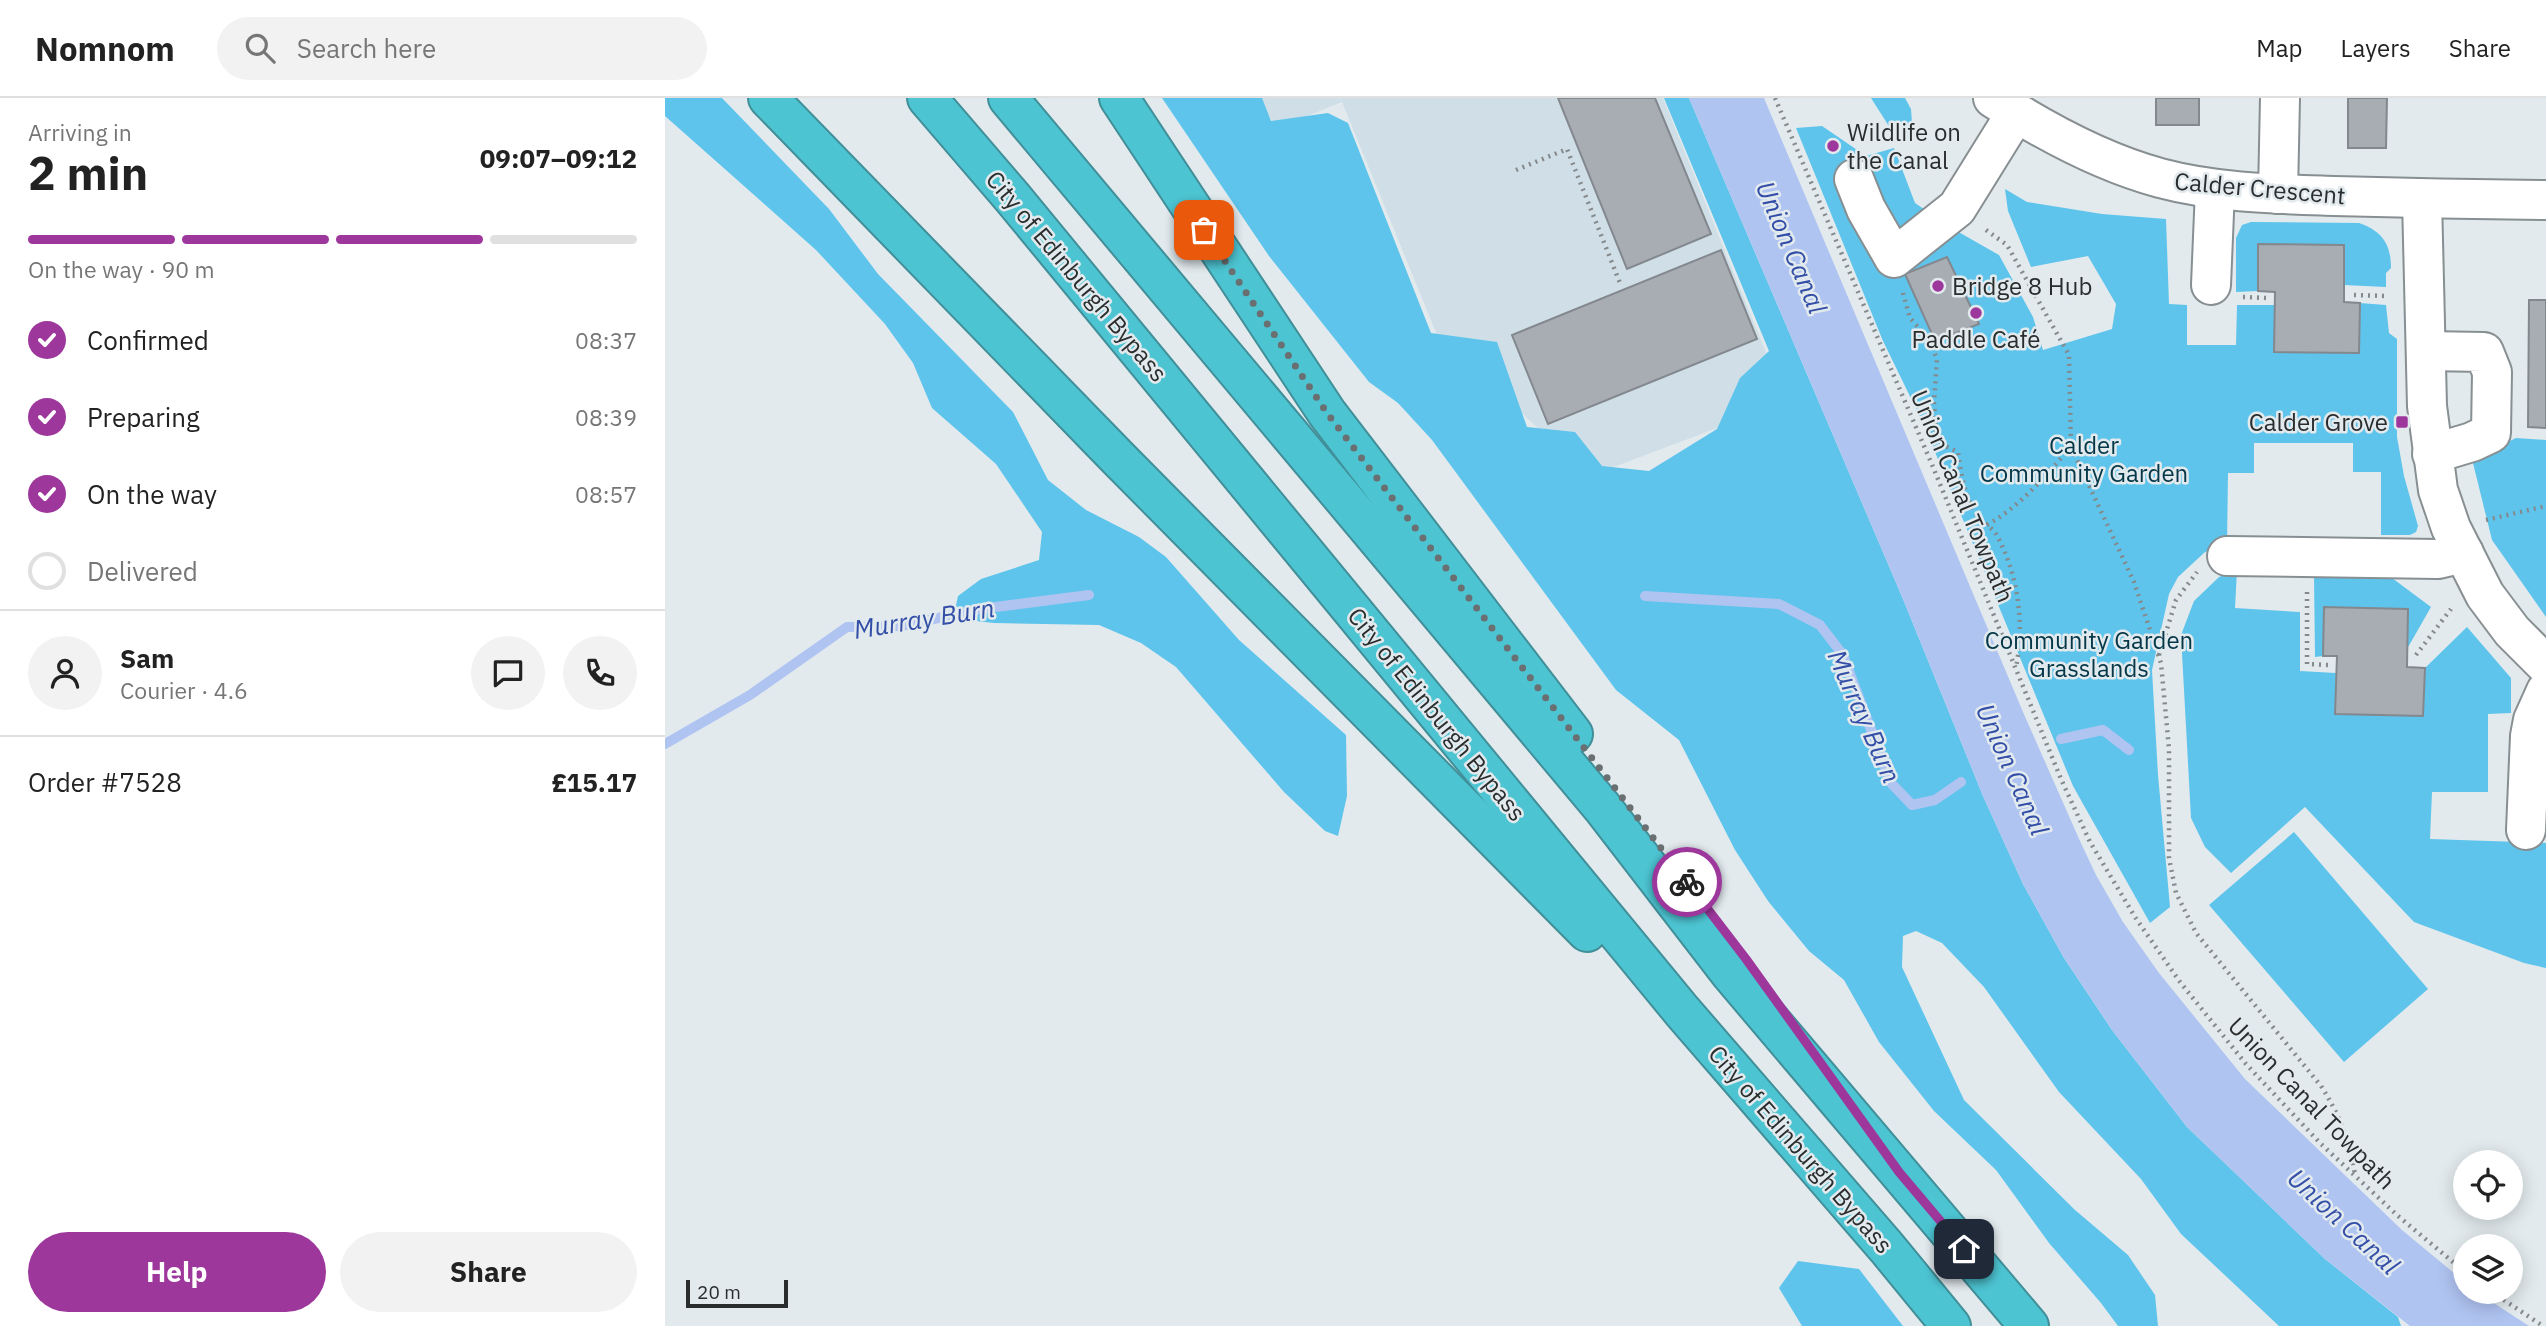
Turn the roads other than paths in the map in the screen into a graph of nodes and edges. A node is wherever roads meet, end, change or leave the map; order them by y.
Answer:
1 (768, 98) edge
2 (927, 98) edge
3 (1008, 98) edge
4 (1119, 98) edge
5 (2280, 98) edge
6 (2004, 105) edge
7 (1854, 179) dead end
8 (2215, 189) junction
9 (2278, 194) junction
10 (2422, 199) junction
11 (2546, 200) edge
12 (2211, 285) dead end
13 (2426, 351) junction
14 (2432, 454) junction
15 (2458, 540) junction
16 (2227, 555) road end
17 (2546, 665) edge
18 (2546, 691) edge
19 (2526, 830) dead end
20 (1682, 1011) junction
21 (1899, 1172) junction
22 (1951, 1326) edge
23 (2029, 1326) edge

1 - 20 highway
2 - 20 highway, City of Edinburgh Bypass
3 - 21 highway
4 - 21 highway
5 - 9 street
6 - 7 street
6 - 8 street, Calder Crescent
8 - 9 street, Calder Crescent
8 - 12 street
9 - 10 street, Calder Crescent
10 - 11 street, Calder Crescent
10 - 13 street
13 - 14 street
13 - 14 street
14 - 15 street
15 - 16 street
15 - 17 street
18 - 19 street
20 - 22 highway, City of Edinburgh Bypass
21 - 23 highway

